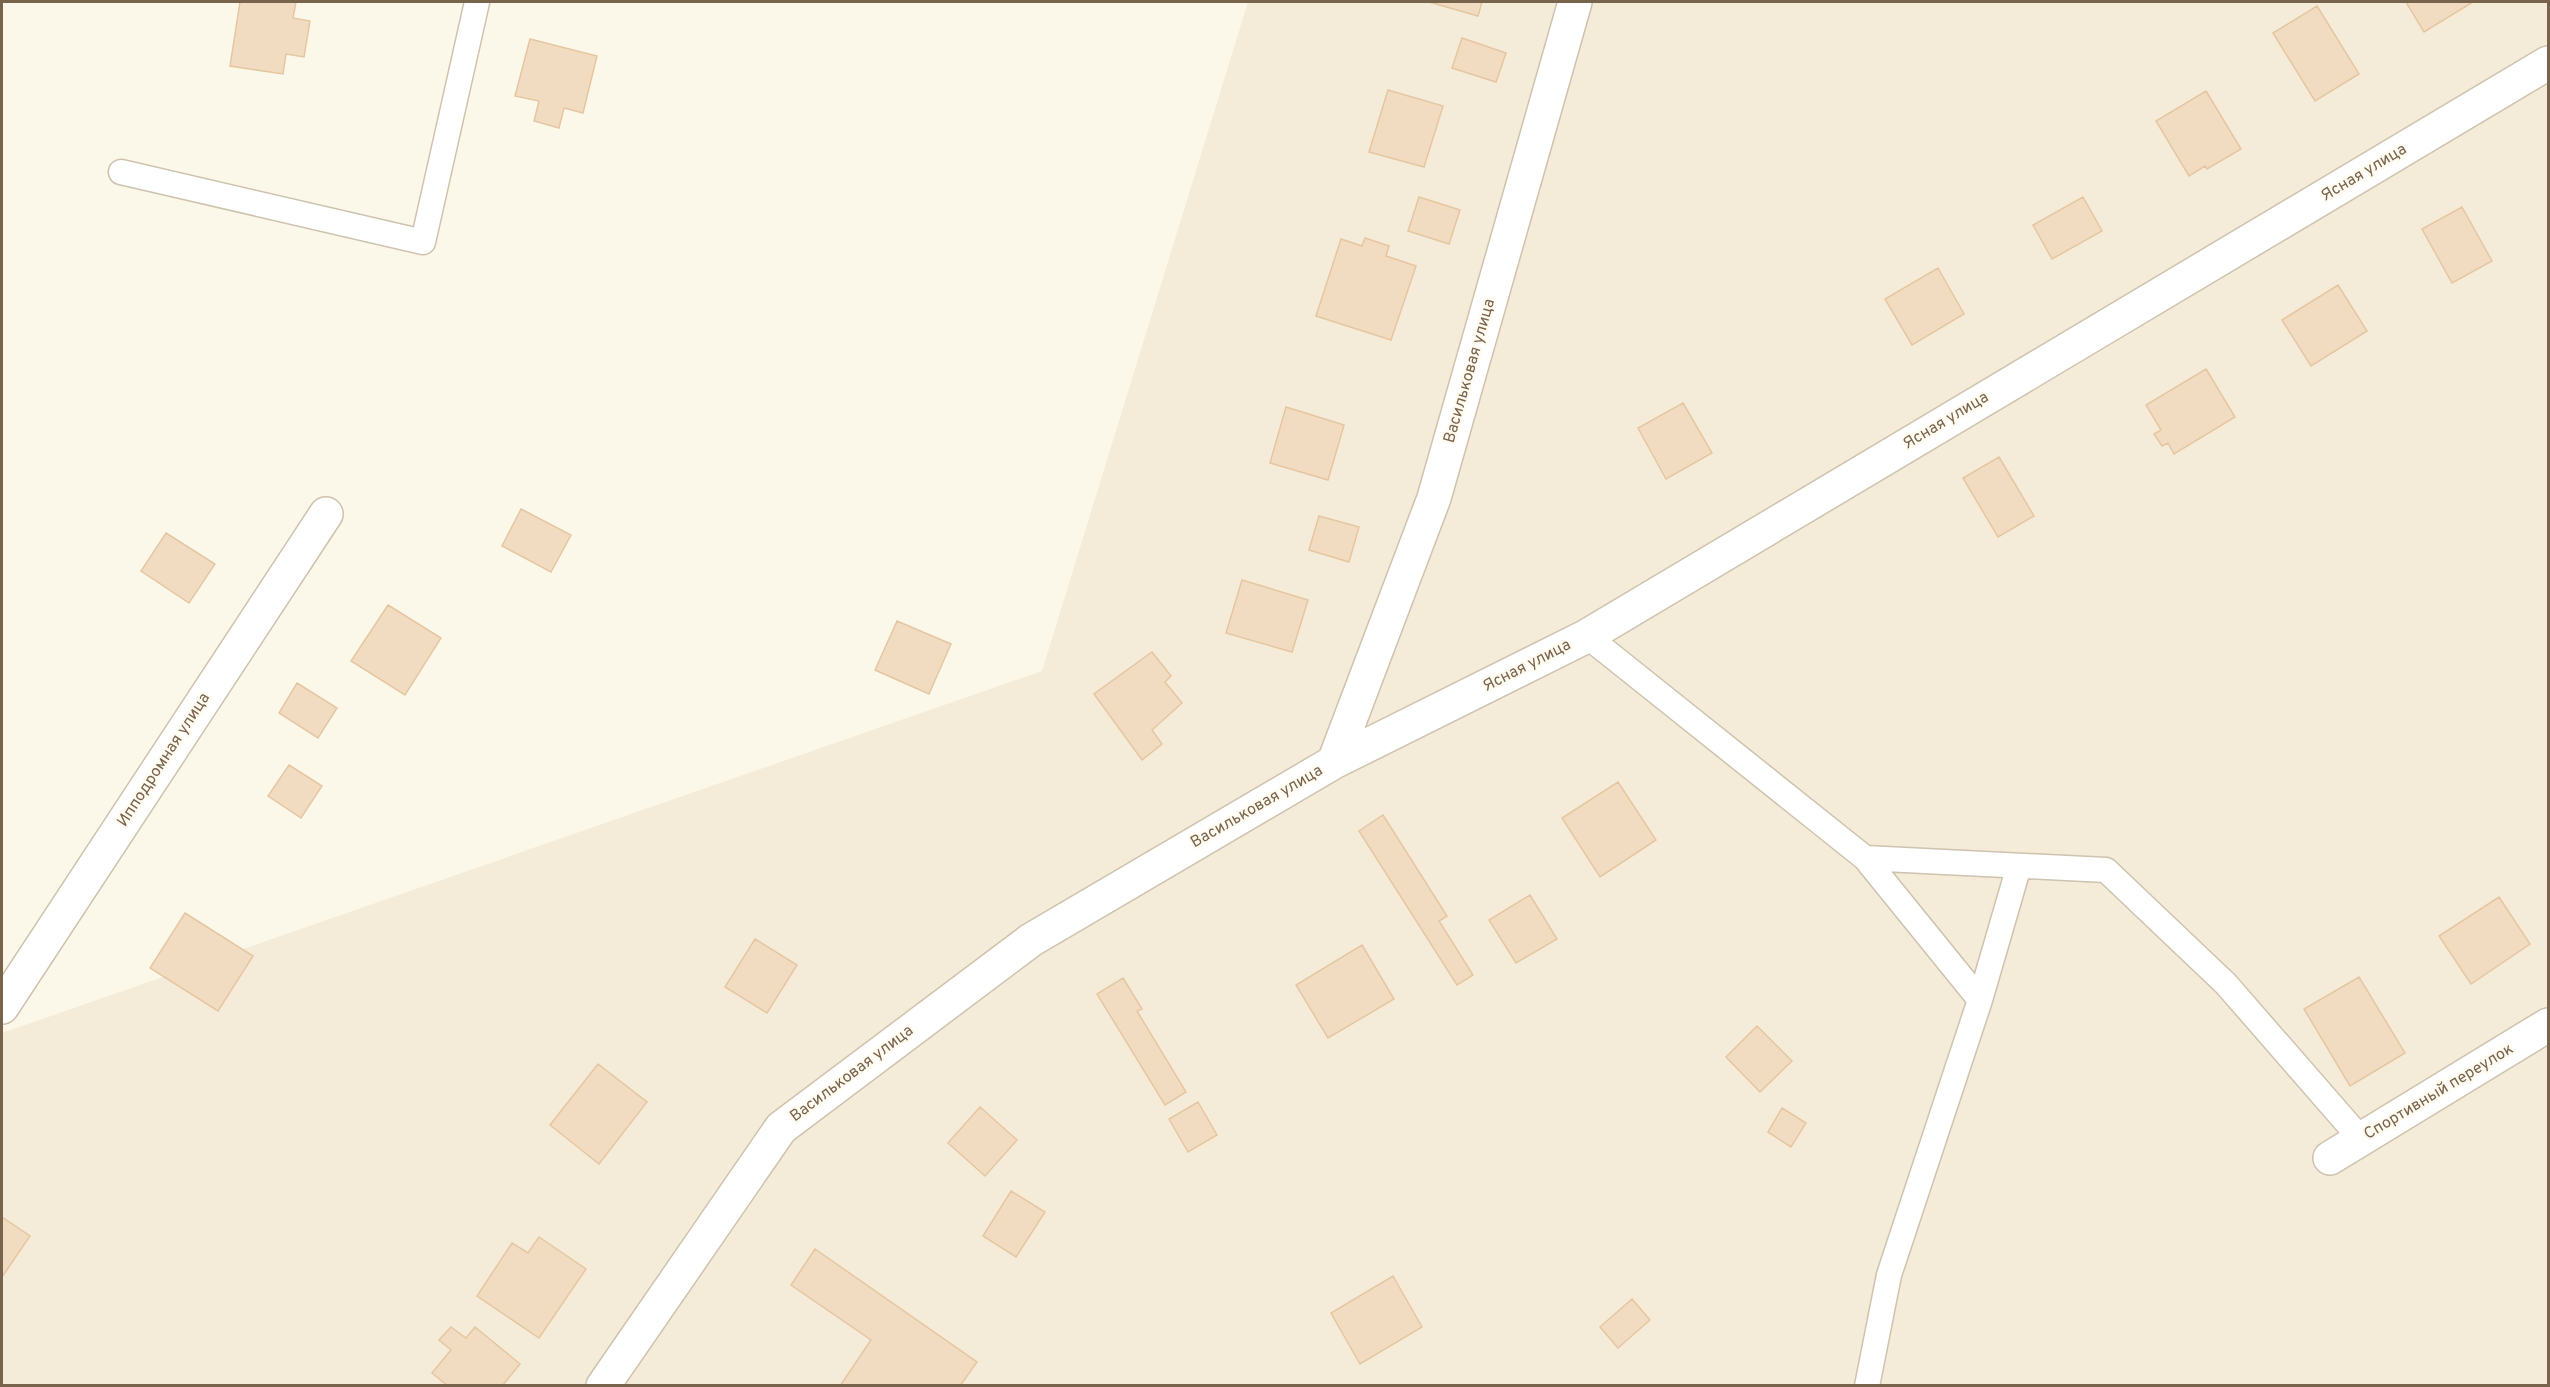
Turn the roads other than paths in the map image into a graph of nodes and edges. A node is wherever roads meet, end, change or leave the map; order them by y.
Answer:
1 (477, 2) edge
2 (1575, 2) edge
3 (2548, 63) edge
4 (121, 172) dead end
5 (326, 514) dead end
6 (1587, 636) junction
7 (1335, 762) junction
8 (1865, 858) junction
9 (2019, 866) junction
10 (1980, 999) junction
11 (2, 1007) edge
12 (2548, 1026) edge
13 (2361, 1139) junction
14 (2330, 1158) dead end
15 (603, 1386) edge
16 (1867, 1386) edge

1 - 4 lane
2 - 7 street, Васильковая улица
3 - 6 street, Ясная улица
5 - 11 street, Ипподромная улица
6 - 7 street, Ясная улица
6 - 8 lane
7 - 15 street, Васильковая улица
8 - 9 lane
8 - 10 lane
9 - 10 lane
9 - 13 lane
10 - 16 lane
12 - 13 street, Спортивный переулок
13 - 14 street, Спортивный переулок

